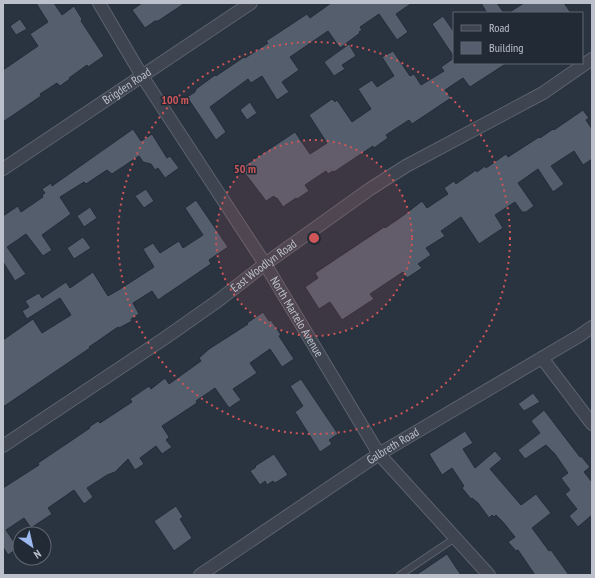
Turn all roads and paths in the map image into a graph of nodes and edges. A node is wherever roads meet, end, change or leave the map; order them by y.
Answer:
1 (99, 3) edge
2 (251, 3) edge
3 (592, 59) edge
4 (142, 76) junction
5 (3, 169) edge
6 (265, 264) junction
7 (592, 327) edge
8 (542, 358) junction
9 (592, 424) edge
10 (3, 446) edge
11 (379, 454) junction
12 (455, 538) junction
13 (200, 575) edge
14 (400, 575) edge
15 (489, 575) edge

1 - 4 street, North Martelo Avenue
2 - 4 street, Brigden Road
3 - 6 street, East Woodlyn Road
4 - 5 street, Brigden Road
4 - 6 street, North Martelo Avenue
6 - 10 street, East Woodlyn Road
6 - 11 street, North Martelo Avenue
7 - 8 street, Galbreth Road
8 - 9 street
8 - 11 street, Galbreth Road
11 - 12 street, North Martelo Avenue
11 - 13 street, Galbreth Road
12 - 14 lane
12 - 15 street, North Martelo Avenue

